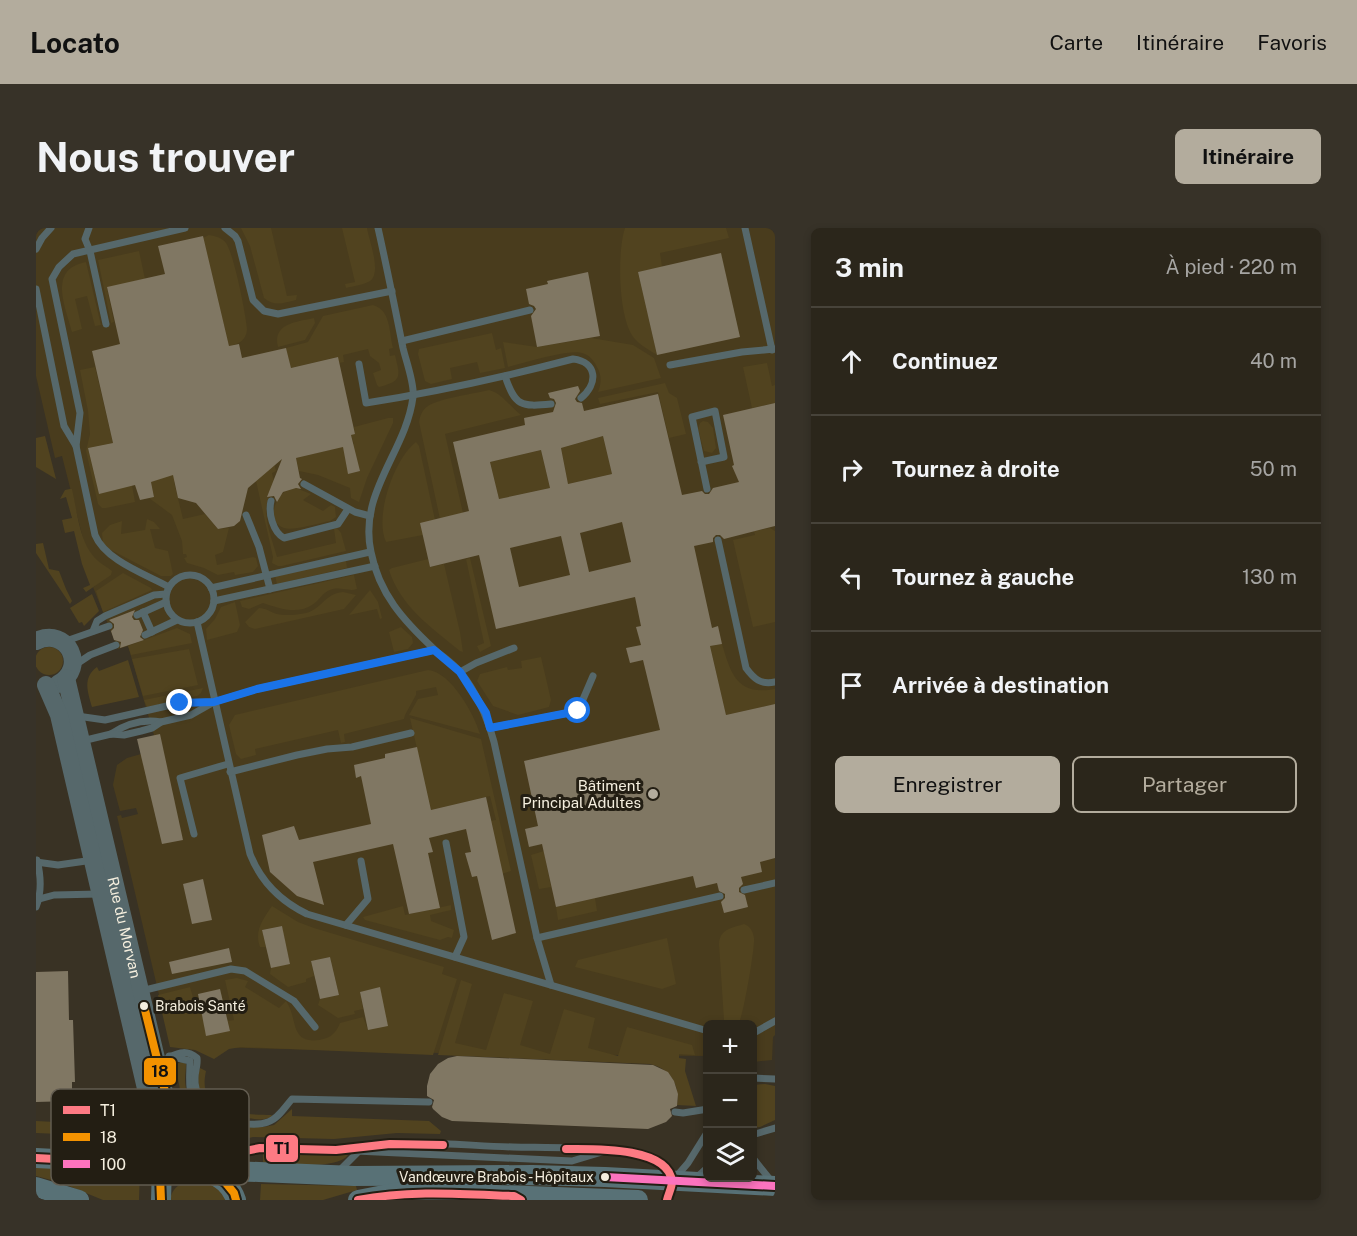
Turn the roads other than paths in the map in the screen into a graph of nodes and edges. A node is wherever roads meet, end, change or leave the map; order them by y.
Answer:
1 (51, 228) edge
2 (89, 228) edge
3 (185, 228) edge
4 (225, 228) edge
5 (378, 228) edge
6 (745, 228) edge
7 (36, 249) edge
8 (90, 251) junction
9 (36, 289) edge
10 (392, 291) junction
11 (530, 310) dead end
12 (106, 324) dead end
13 (402, 341) junction
14 (774, 350) edge
15 (359, 364) dead end
16 (670, 365) dead end
17 (505, 376) junction
18 (414, 395) junction
19 (581, 398) dead end
20 (551, 404) dead end
21 (76, 446) junction
22 (701, 462) junction
23 (304, 484) dead end
24 (707, 489) dead end
25 (271, 501) dead end
26 (348, 509) junction
27 (246, 515) dead end
28 (370, 516) junction
29 (718, 540) dead end
30 (370, 552) junction
31 (375, 566) junction
32 (267, 575) junction
33 (211, 588) junction
34 (270, 589) junction
35 (167, 595) junction
36 (214, 601) junction
37 (177, 620) junction
38 (197, 622) junction
39 (109, 626) dead end
40 (93, 631) junction
41 (45, 636) edge
42 (116, 645) dead end
43 (514, 648) dead end
44 (434, 650) junction
45 (70, 672) junction
46 (460, 672) junction
47 (593, 676) dead end
48 (775, 682) edge
49 (41, 683) edge
50 (214, 702) junction
51 (77, 716) junction
52 (490, 728) junction
53 (411, 733) dead end
54 (82, 741) junction
55 (228, 764) junction
56 (230, 772) junction
57 (194, 834) dead end
58 (446, 843) dead end
59 (94, 860) junction
60 (37, 861) edge
61 (361, 861) dead end
62 (775, 883) edge
63 (744, 890) dead end
64 (102, 894) junction
65 (720, 896) dead end
66 (38, 899) edge
67 (36, 907) edge
68 (346, 926) junction
69 (537, 938) junction
70 (455, 957) junction
71 (552, 985) junction
72 (140, 991) junction
73 (775, 1021) edge
74 (315, 1027) dead end
75 (703, 1030) edge
76 (757, 1032) edge
77 (163, 1058) junction
78 (757, 1078) edge
79 (775, 1079) edge
80 (146, 1089) edge
81 (168, 1089) edge
82 (197, 1089) edge
83 (429, 1102) dead end
84 (703, 1110) edge
85 (675, 1112) dead end
86 (249, 1123) edge
87 (775, 1128) edge
88 (757, 1134) edge
89 (703, 1139) edge
90 (361, 1149) junction
91 (249, 1150) edge
92 (607, 1151) junction
93 (36, 1158) edge
94 (51, 1159) edge
95 (757, 1162) edge
96 (703, 1171) edge
97 (249, 1172) edge
98 (335, 1175) junction
99 (161, 1185) edge
100 (227, 1185) edge
101 (775, 1186) edge
102 (36, 1187) edge
103 (677, 1191) edge
104 (518, 1198) edge
105 (79, 1200) edge
106 (161, 1200) edge
107 (236, 1200) edge
108 (358, 1200) edge
109 (638, 1200) edge

1 - 7 lane
2 - 8 lane
3 - 8 lane
4 - 10 lane
5 - 10 lane
6 - 14 lane
8 - 12 lane
8 - 21 lane
9 - 21 lane
10 - 13 lane
11 - 13 lane
13 - 18 lane
14 - 16 lane
15 - 18 lane
17 - 18 lane
17 - 19 lane
17 - 20 lane
18 - 28 lane
21 - 35 lane
22 - 22 lane
22 - 24 lane
23 - 26 lane
25 - 26 lane
26 - 28 lane
27 - 32 lane
28 - 30 lane
29 - 48 lane
30 - 31 lane
30 - 32 lane
31 - 34 lane
31 - 44 lane
32 - 33 lane
32 - 34 lane
33 - 35 lane
33 - 36 lane
34 - 36 lane
35 - 37 lane
35 - 37 lane
35 - 40 lane
36 - 38 lane
37 - 38 lane
38 - 50 lane
39 - 40 lane
40 - 41 lane
41 - 45 street, Rue du Morvan
42 - 45 lane
43 - 46 lane
44 - 46 lane
44 - 50 lane
45 - 49 street
45 - 51 street, Rue du Morvan
46 - 52 lane
47 - 52 lane
49 - 59 street, Rue du Morvan
50 - 51 lane
50 - 54 lane
50 - 55 lane
51 - 54 street, Rue du Morvan
52 - 69 lane
53 - 56 lane
54 - 72 street, Rue du Morvan
55 - 56 lane
55 - 57 lane
56 - 68 lane
58 - 70 lane
59 - 60 lane
59 - 64 street, Rue du Morvan
60 - 66 lane
61 - 68 lane
62 - 63 lane
64 - 66 lane
64 - 80 street, Rue du Morvan
65 - 69 lane
66 - 67 lane
68 - 70 lane
69 - 71 lane
70 - 71 lane
71 - 75 lane
72 - 74 lane
72 - 77 street, Rue du Morvan
73 - 76 lane
77 - 81 street, Rue du Morvan
77 - 82 lane
78 - 79 lane
83 - 86 lane
84 - 85 lane
87 - 88 lane
89 - 103 lane
90 - 91 lane
90 - 92 lane
90 - 92 lane
90 - 98 lane
92 - 103 lane
93 - 94 main road
95 - 101 lane
96 - 103 lane
97 - 98 main road
98 - 103 main road
99 - 106 main road
100 - 107 main road
101 - 103 main road
102 - 105 main road
104 - 108 main road
104 - 109 main road

